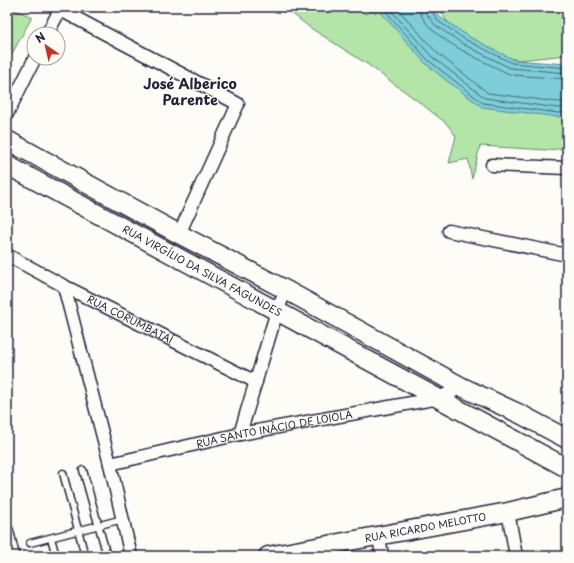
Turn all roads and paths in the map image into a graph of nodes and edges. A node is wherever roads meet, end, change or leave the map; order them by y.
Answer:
1 (57, 8) edge
2 (50, 26) edge
3 (31, 66) edge
4 (7, 114) edge
5 (7, 140) edge
6 (7, 165) edge
7 (492, 165) dead end
8 (567, 168) edge
9 (449, 232) dead end
10 (178, 234) junction
11 (7, 255) edge
12 (567, 255) edge
13 (64, 286) junction
14 (286, 290) junction
15 (277, 311) junction
16 (256, 382) junction
17 (462, 387) junction
18 (440, 398) junction
19 (240, 434) junction
20 (567, 439) edge
21 (110, 464) junction
22 (567, 468) edge
23 (83, 470) dead end
24 (63, 473) dead end
25 (567, 498) edge
26 (508, 512) junction
27 (123, 518) junction
28 (98, 525) junction
29 (78, 530) junction
30 (7, 531) edge
31 (379, 536) junction
32 (51, 538) junction
33 (30, 543) dead end
34 (287, 554) edge
35 (13, 556) edge
36 (56, 556) edge
37 (85, 556) edge
38 (107, 556) edge
39 (131, 556) edge
40 (268, 556) edge
41 (382, 556) edge
42 (516, 556) edge

1 - 2 street
1 - 10 street
3 - 4 street
5 - 10 street
6 - 15 street, RUA VIRGÍLIO DA SILVA FAGUNDES
7 - 8 street
9 - 12 street
10 - 14 street
11 - 13 street, RUA CORUMBATAÍ
13 - 16 street, RUA CORUMBATAÍ
13 - 21 street
14 - 15 street
14 - 17 street
15 - 16 street
15 - 18 street, RUA VIRGÍLIO DA SILVA FAGUNDES
16 - 19 street
17 - 18 street, RUA SANTO INÁCIO DE LOIOLA
17 - 20 street
18 - 19 street, RUA SANTO INÁCIO DE LOIOLA
18 - 22 street, RUA VIRGÍLIO DA SILVA FAGUNDES
19 - 21 street, RUA SANTO INÁCIO DE LOIOLA
21 - 27 street
23 - 28 lane
24 - 29 lane
25 - 26 street, RUA RICARDO MELOTTO
26 - 31 street, RUA RICARDO MELOTTO
26 - 42 street
27 - 28 lane
27 - 39 street
28 - 29 lane
28 - 38 lane
29 - 32 lane
29 - 37 lane
30 - 35 street
31 - 34 street, RUA RICARDO MELOTTO
31 - 41 street
32 - 33 lane
32 - 36 lane
34 - 40 street, RUA RICARDO MELOTTO

